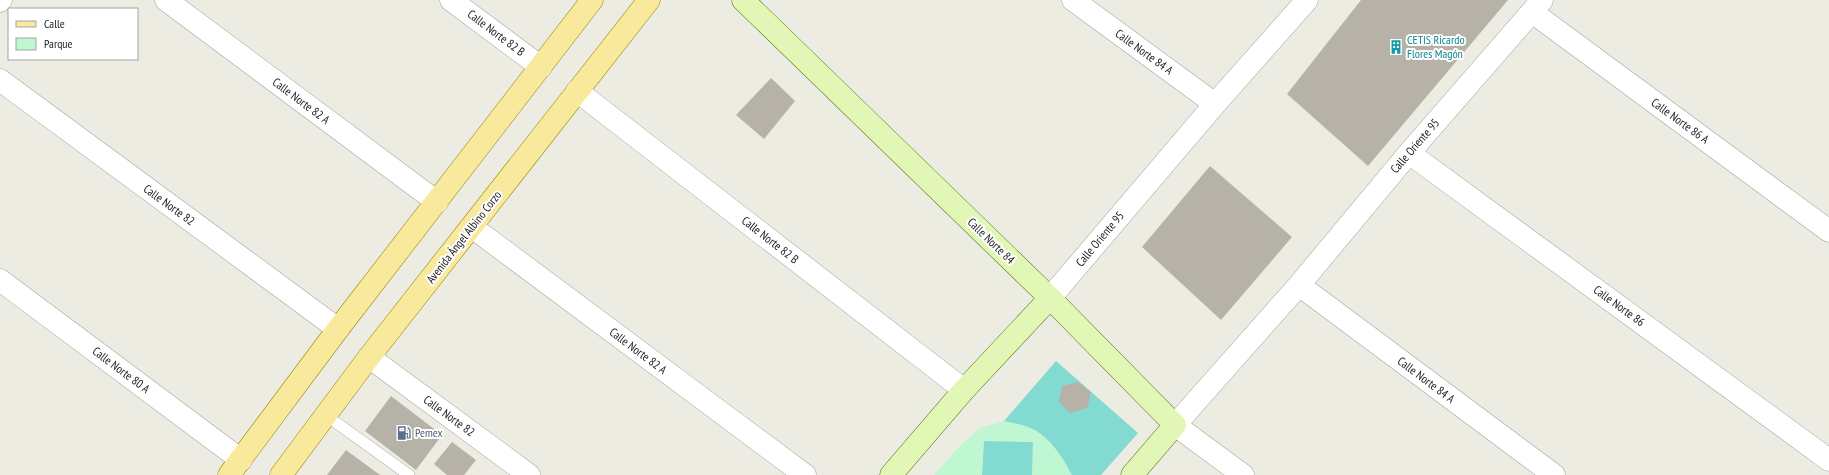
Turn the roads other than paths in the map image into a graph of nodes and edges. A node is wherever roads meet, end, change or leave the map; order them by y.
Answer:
1 (166, 0) edge
2 (451, 0) edge
3 (592, 0) edge
4 (649, 0) edge
5 (743, 0) edge
6 (1073, 0) edge
7 (1307, 0) edge
8 (1537, 6) edge
9 (541, 67) junction
10 (0, 80) edge
11 (577, 91) junction
12 (1215, 104) junction
13 (1409, 153) junction
14 (437, 202) junction
15 (472, 227) junction
16 (1829, 231) edge
17 (0, 280) edge
18 (1299, 285) junction
19 (1050, 298) junction
20 (338, 329) junction
21 (369, 357) junction
22 (964, 390) junction
23 (327, 416) junction
24 (1175, 425) junction
25 (1829, 460) edge
26 (235, 468) edge
27 (281, 475) edge
28 (409, 475) edge
29 (529, 475) edge
30 (805, 475) edge
31 (891, 475) edge
32 (1132, 475) edge
33 (1243, 475) edge
34 (1554, 475) edge

1 - 14 street, Calle Norte 82 A
2 - 9 street, Calle Norte 82 B
3 - 9 main road
4 - 11 main road, Avenida Ángel Albino Corzo
5 - 19 street, Calle Norte 84
6 - 12 street, Calle Norte 84 A
7 - 12 street, Calle Oriente 95
8 - 13 street, Calle Oriente 95
8 - 16 street, Calle Norte 86 A
9 - 14 main road
10 - 20 street, Calle Norte 82
11 - 15 main road, Avenida Ángel Albino Corzo
11 - 22 street, Calle Norte 82 B
12 - 19 street, Calle Oriente 95
13 - 18 street, Calle Oriente 95
13 - 25 street, Calle Norte 86
14 - 20 main road
15 - 21 main road, Avenida Ángel Albino Corzo
15 - 30 street, Calle Norte 82 A
17 - 26 street, Calle Norte 80 A
18 - 24 street, Calle Oriente 95
18 - 34 street, Calle Norte 84 A
19 - 22 street, Calle Oriente 95
19 - 24 street, Calle Norte 84
20 - 26 main road
21 - 23 main road, Avenida Ángel Albino Corzo
21 - 29 street, Calle Norte 82
22 - 31 street, Calle Oriente 95
23 - 27 main road, Avenida Ángel Albino Corzo
23 - 28 lane
24 - 32 street, Calle Oriente 95
24 - 33 street, Calle Norte 84

